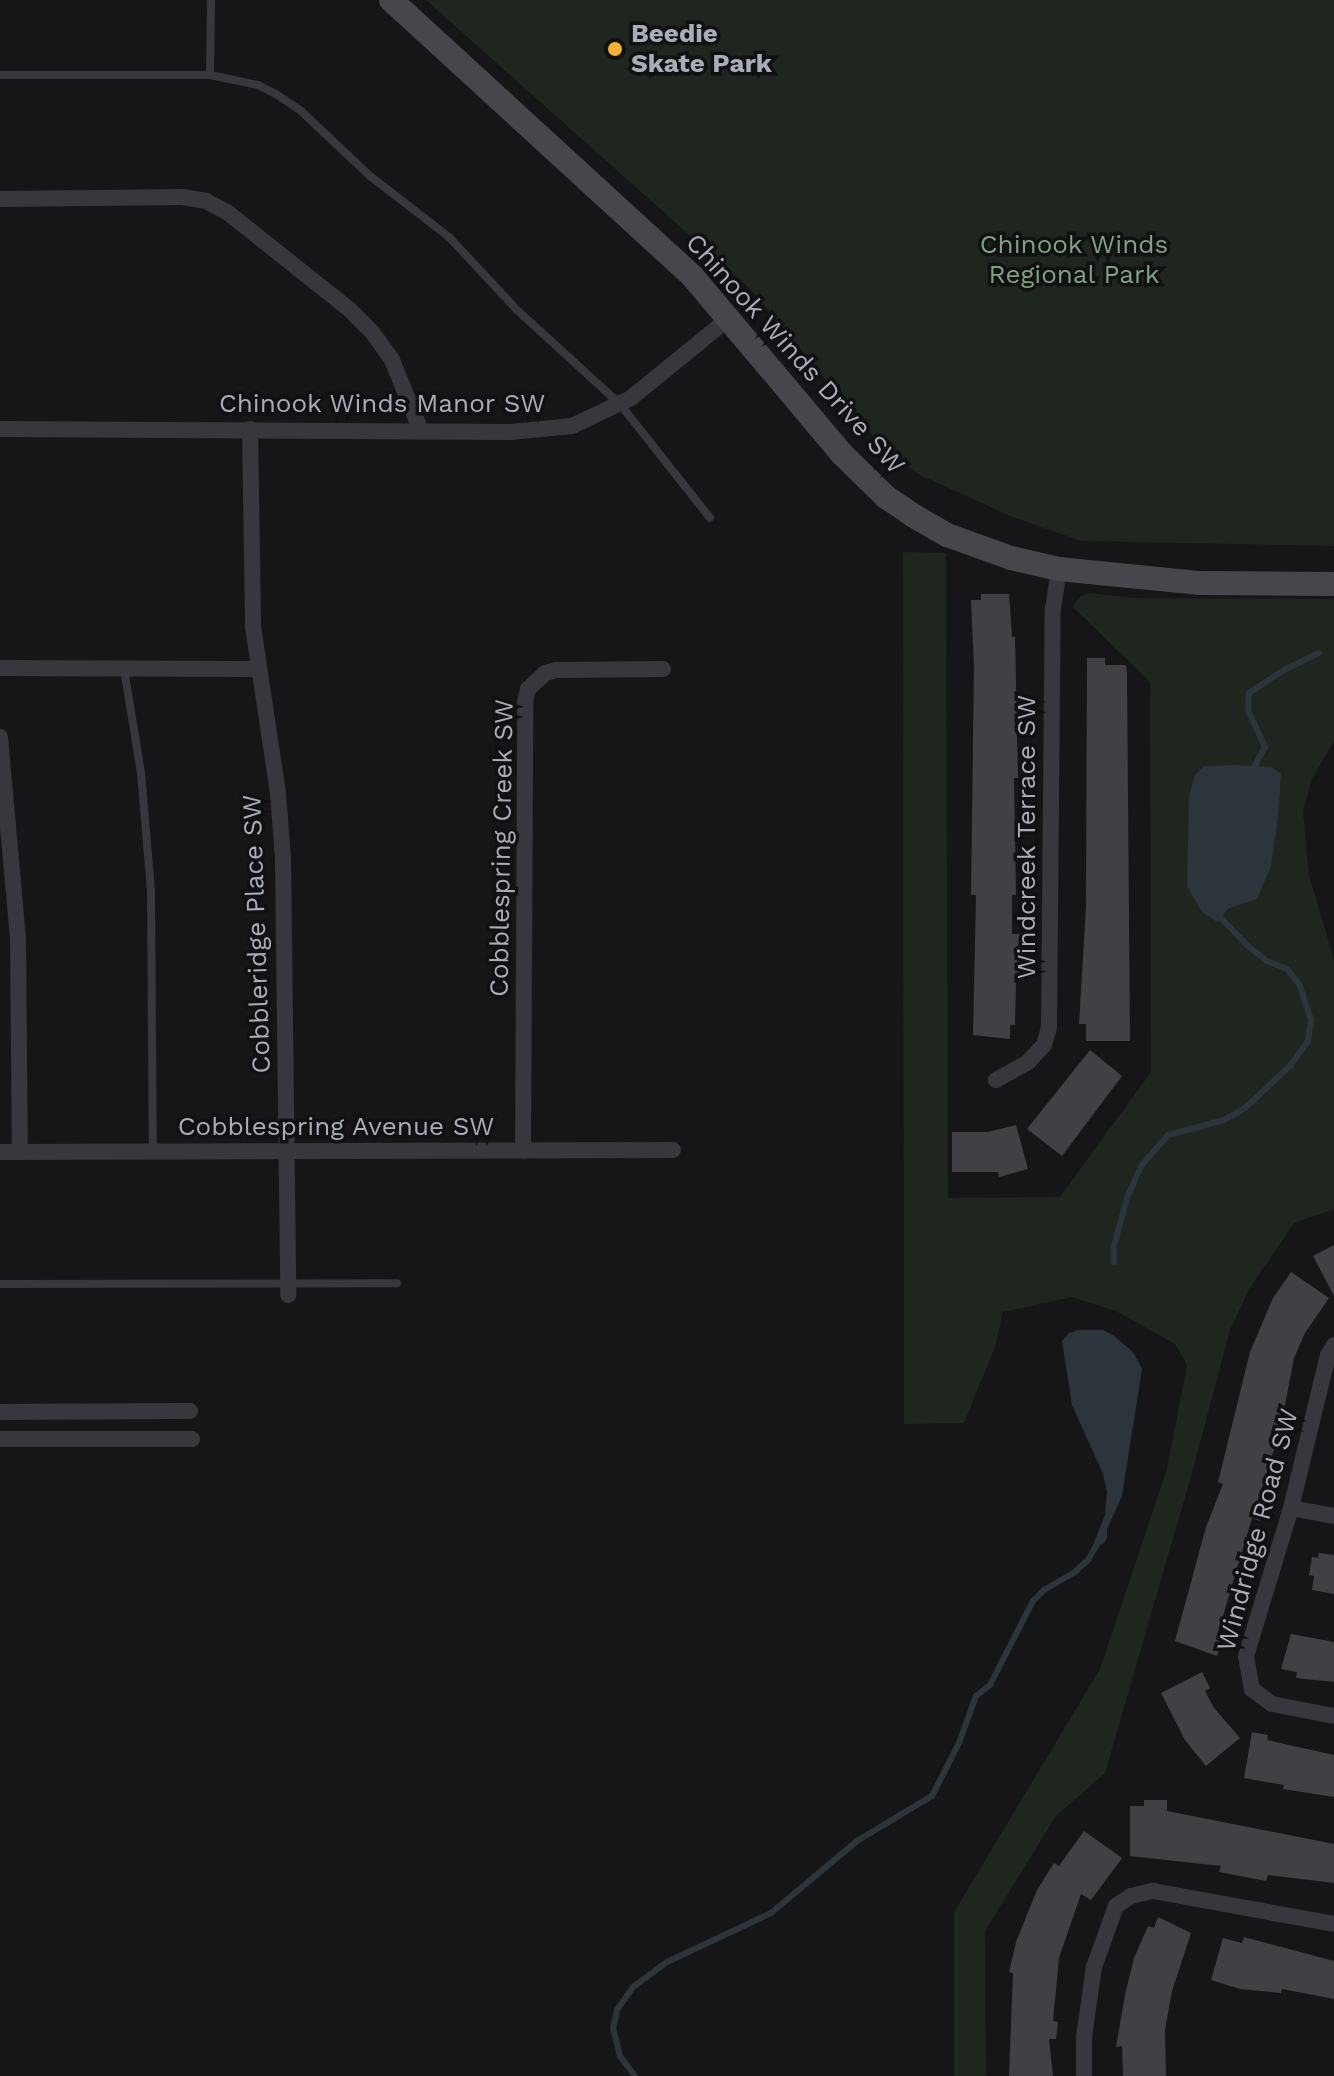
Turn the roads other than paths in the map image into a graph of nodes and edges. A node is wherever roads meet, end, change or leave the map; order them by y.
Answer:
1 (211, 0) edge
2 (391, 0) edge
3 (0, 75) edge
4 (210, 75) junction
5 (0, 199) edge
6 (729, 318) junction
7 (620, 404) junction
8 (0, 429) edge
9 (250, 429) junction
10 (421, 431) junction
11 (710, 518) dead end
12 (1059, 569) junction
13 (1334, 584) edge
14 (0, 668) edge
15 (124, 669) junction
16 (259, 669) junction
17 (663, 669) dead end
18 (0, 737) edge
19 (996, 1080) dead end
20 (673, 1150) dead end
21 (153, 1151) junction
22 (287, 1151) junction
23 (523, 1151) junction
24 (0, 1152) edge
25 (20, 1152) junction
26 (397, 1283) dead end
27 (0, 1284) edge
28 (288, 1289) junction
29 (1334, 1345) edge
30 (190, 1411) dead end
31 (0, 1412) edge
32 (0, 1439) edge
33 (192, 1439) dead end
34 (1291, 1508) junction
35 (1334, 1516) edge
36 (1334, 1716) edge
37 (1334, 1924) edge
38 (1084, 2076) edge

1 - 4 lane
2 - 6 street, Chinook Winds Drive SW
3 - 4 lane
4 - 7 lane
5 - 10 street
6 - 7 street, Chinook Winds Manor SW
6 - 12 street, Chinook Winds Drive SW
7 - 10 street, Chinook Winds Manor SW
7 - 11 lane
8 - 9 street, Chinook Winds Manor SW
9 - 10 street, Chinook Winds Manor SW
9 - 16 street, Cobbleridge Place SW
12 - 13 street, Chinook Winds Drive SW
12 - 19 street, Windcreek Terrace SW
14 - 15 street
15 - 16 street
15 - 21 lane
16 - 22 street, Cobbleridge Place SW
17 - 23 street, Cobblespring Creek SW
18 - 25 street
20 - 23 street, Cobblespring Avenue SW
21 - 22 street, Cobblespring Avenue SW
21 - 25 street, Cobblespring Avenue SW
22 - 23 street, Cobblespring Avenue SW
22 - 28 street, Cobbleridge Place SW
24 - 25 street, Cobblespring Avenue SW
26 - 28 lane
27 - 28 lane
29 - 34 street, Windridge Road SW
30 - 31 street
32 - 33 street
34 - 35 street
34 - 36 street, Windridge Road SW
37 - 38 street

